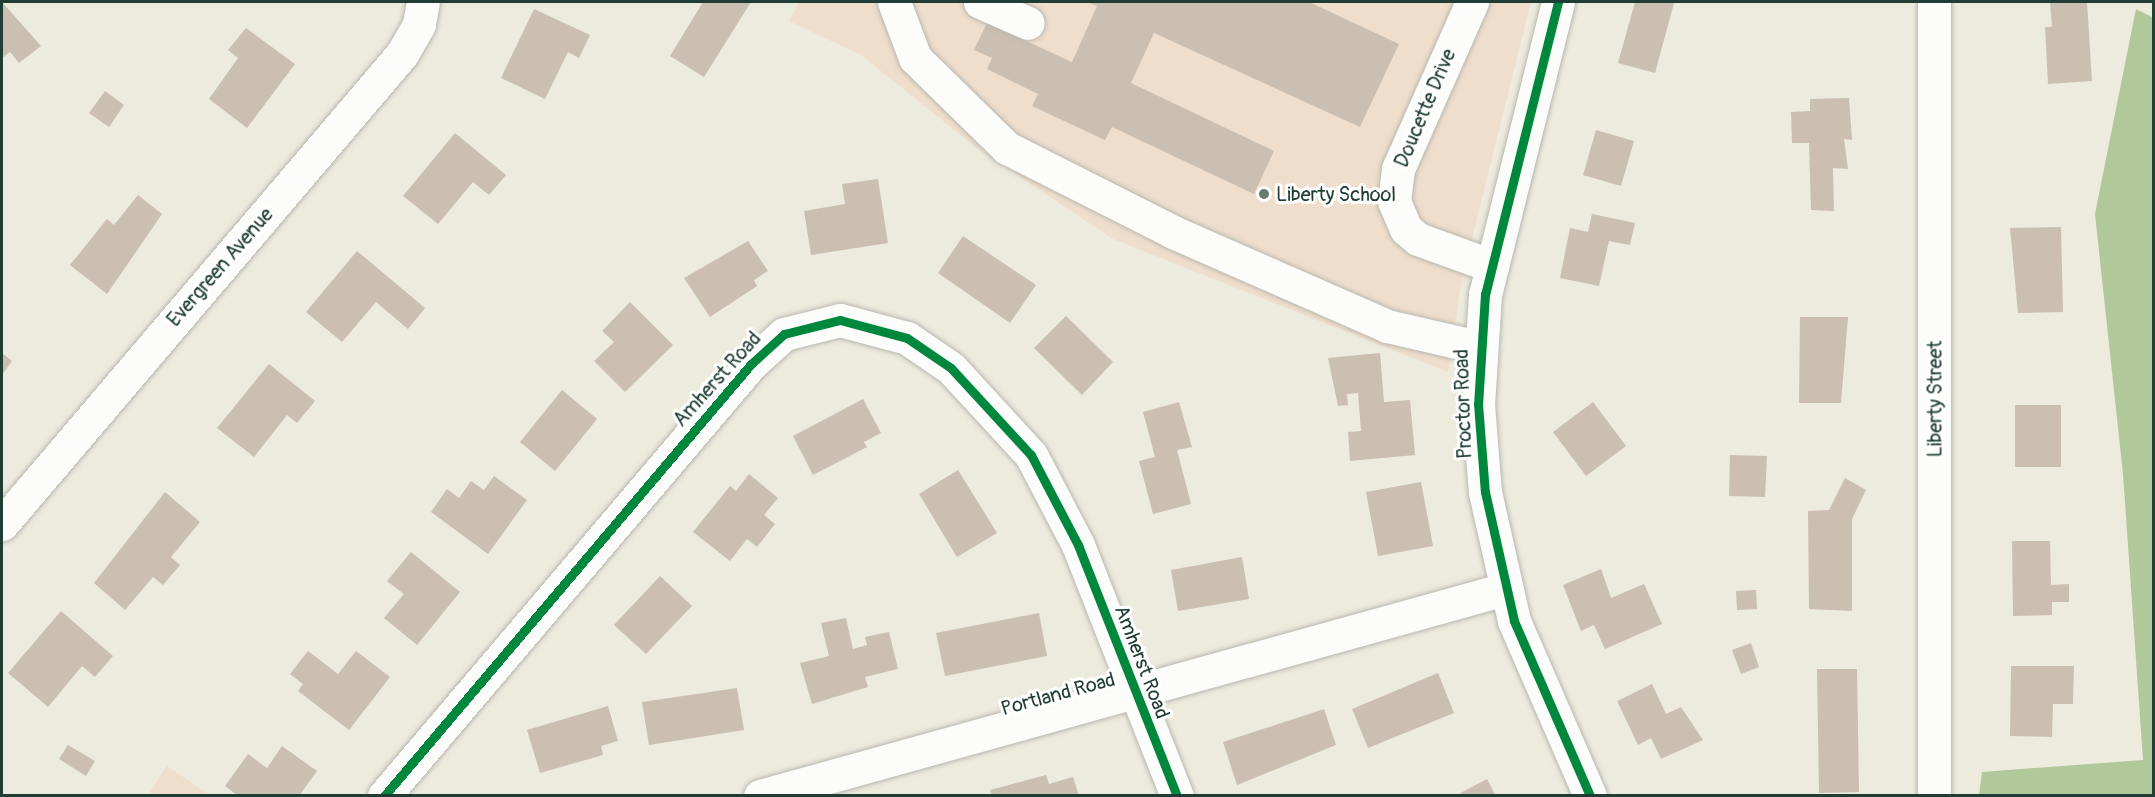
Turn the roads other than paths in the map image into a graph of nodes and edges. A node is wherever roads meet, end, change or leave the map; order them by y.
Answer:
1 (423, 2) edge
2 (894, 2) edge
3 (980, 2) edge
4 (1472, 2) edge
5 (1558, 2) edge
6 (1934, 2) edge
7 (1028, 23) dead end
8 (1492, 266) junction
9 (1478, 347) junction
10 (2, 524) edge
11 (1505, 590) junction
12 (1134, 692) junction
13 (767, 794) edge
14 (384, 795) edge
15 (1177, 795) edge
16 (1590, 795) edge
17 (1934, 795) edge

1 - 10 street, Evergreen Avenue
2 - 9 street
3 - 7 street
4 - 8 street, Doucette Drive
5 - 8 street, Proctor Road
6 - 17 street, Liberty Street
8 - 9 street, Proctor Road
9 - 11 street, Proctor Road
11 - 12 street, Portland Road
11 - 16 street, Proctor Road
12 - 13 street, Portland Road
12 - 14 street, Amherst Road
12 - 15 street, Amherst Road

